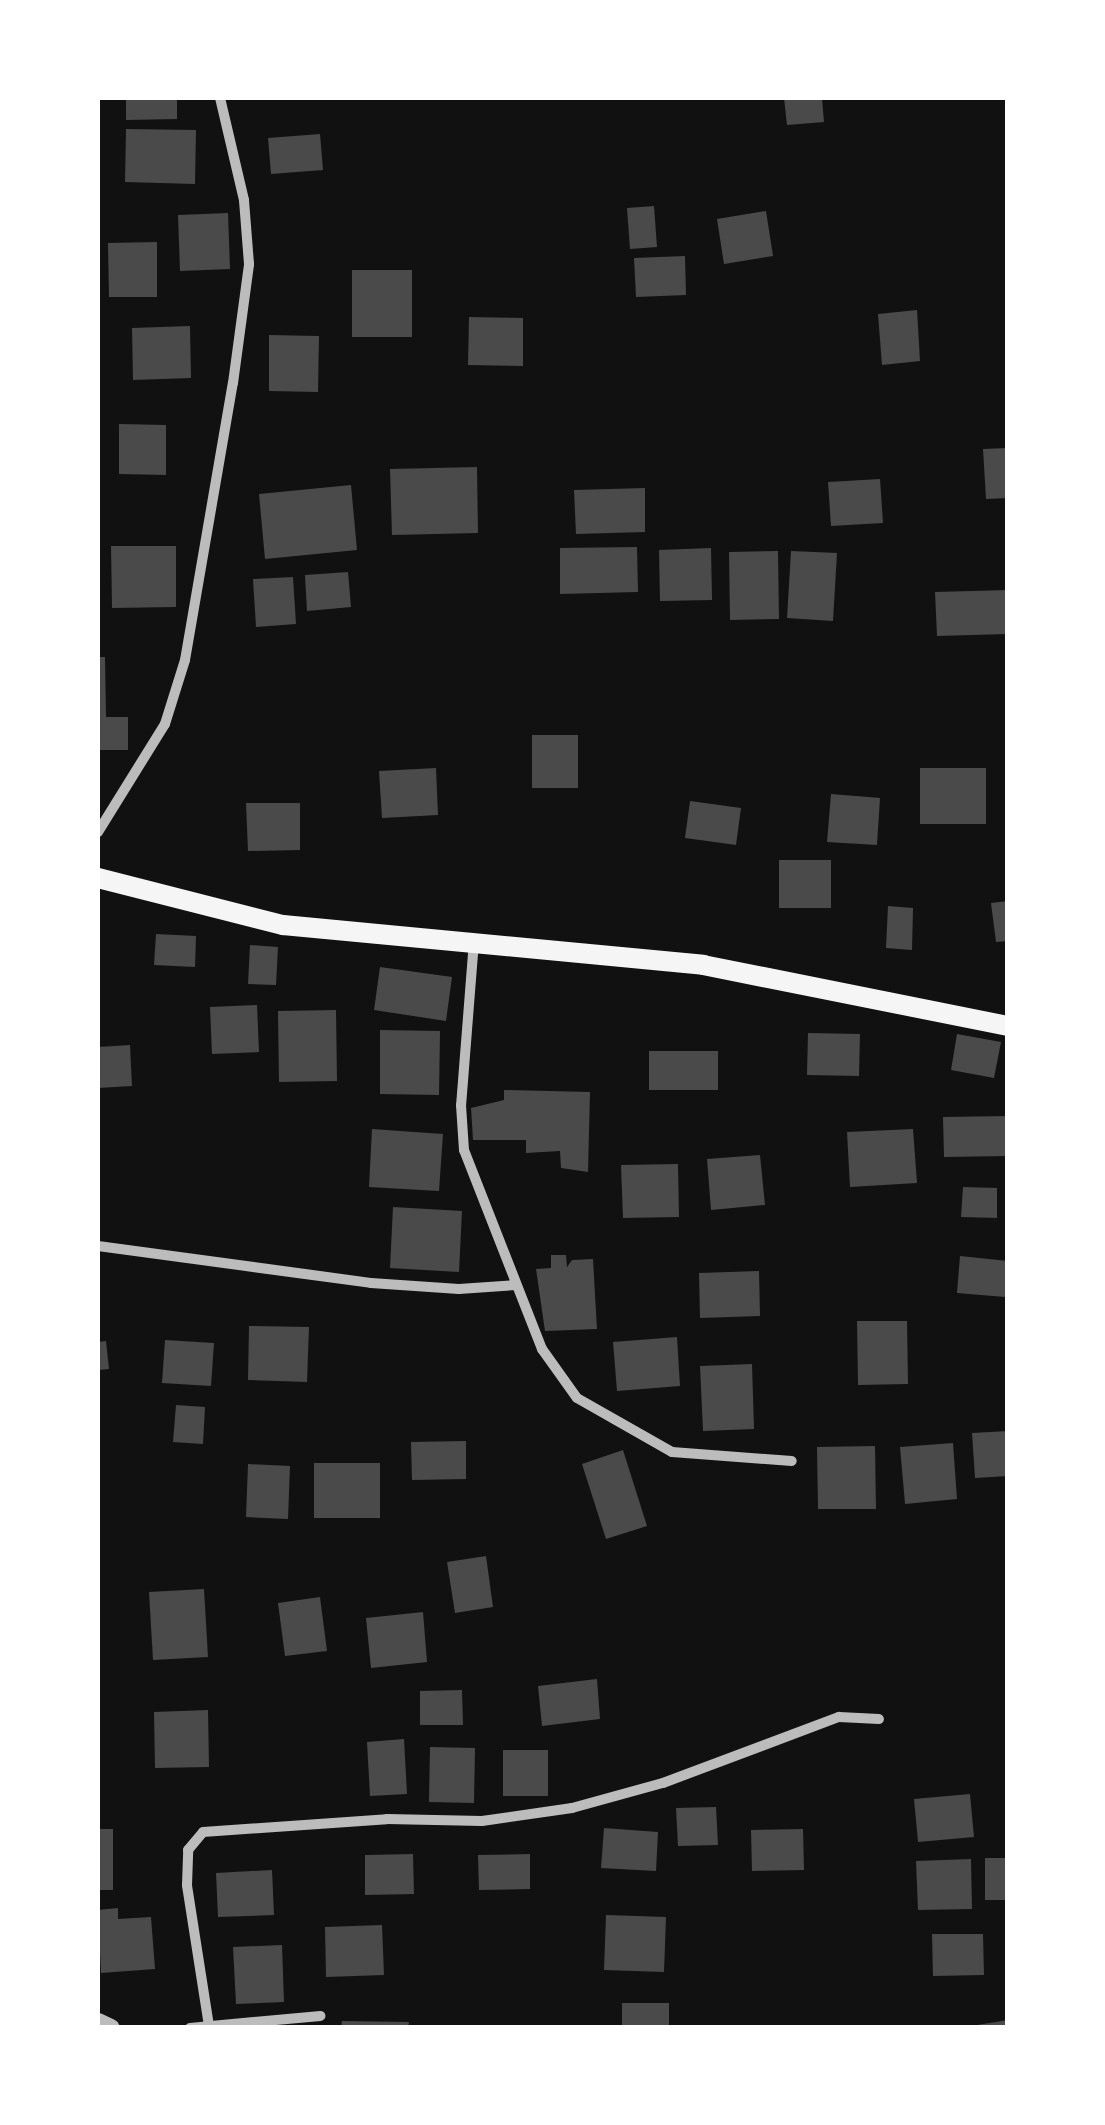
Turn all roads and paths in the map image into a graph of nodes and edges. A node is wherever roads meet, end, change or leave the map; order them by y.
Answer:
1 (220, 98) edge
2 (98, 832) edge
3 (98, 878) edge
4 (474, 939) junction
5 (1008, 1026) edge
6 (98, 1246) edge
7 (516, 1285) junction
8 (792, 1462) dead end
9 (879, 1719) dead end
10 (320, 2016) dead end
11 (98, 2022) edge
12 (208, 2026) edge
13 (111, 2028) edge
14 (190, 2028) edge

1 - 2 street
3 - 4 main road
4 - 5 main road
4 - 7 street
6 - 7 street
7 - 8 street
9 - 12 street
10 - 12 street
11 - 13 street
12 - 14 street

